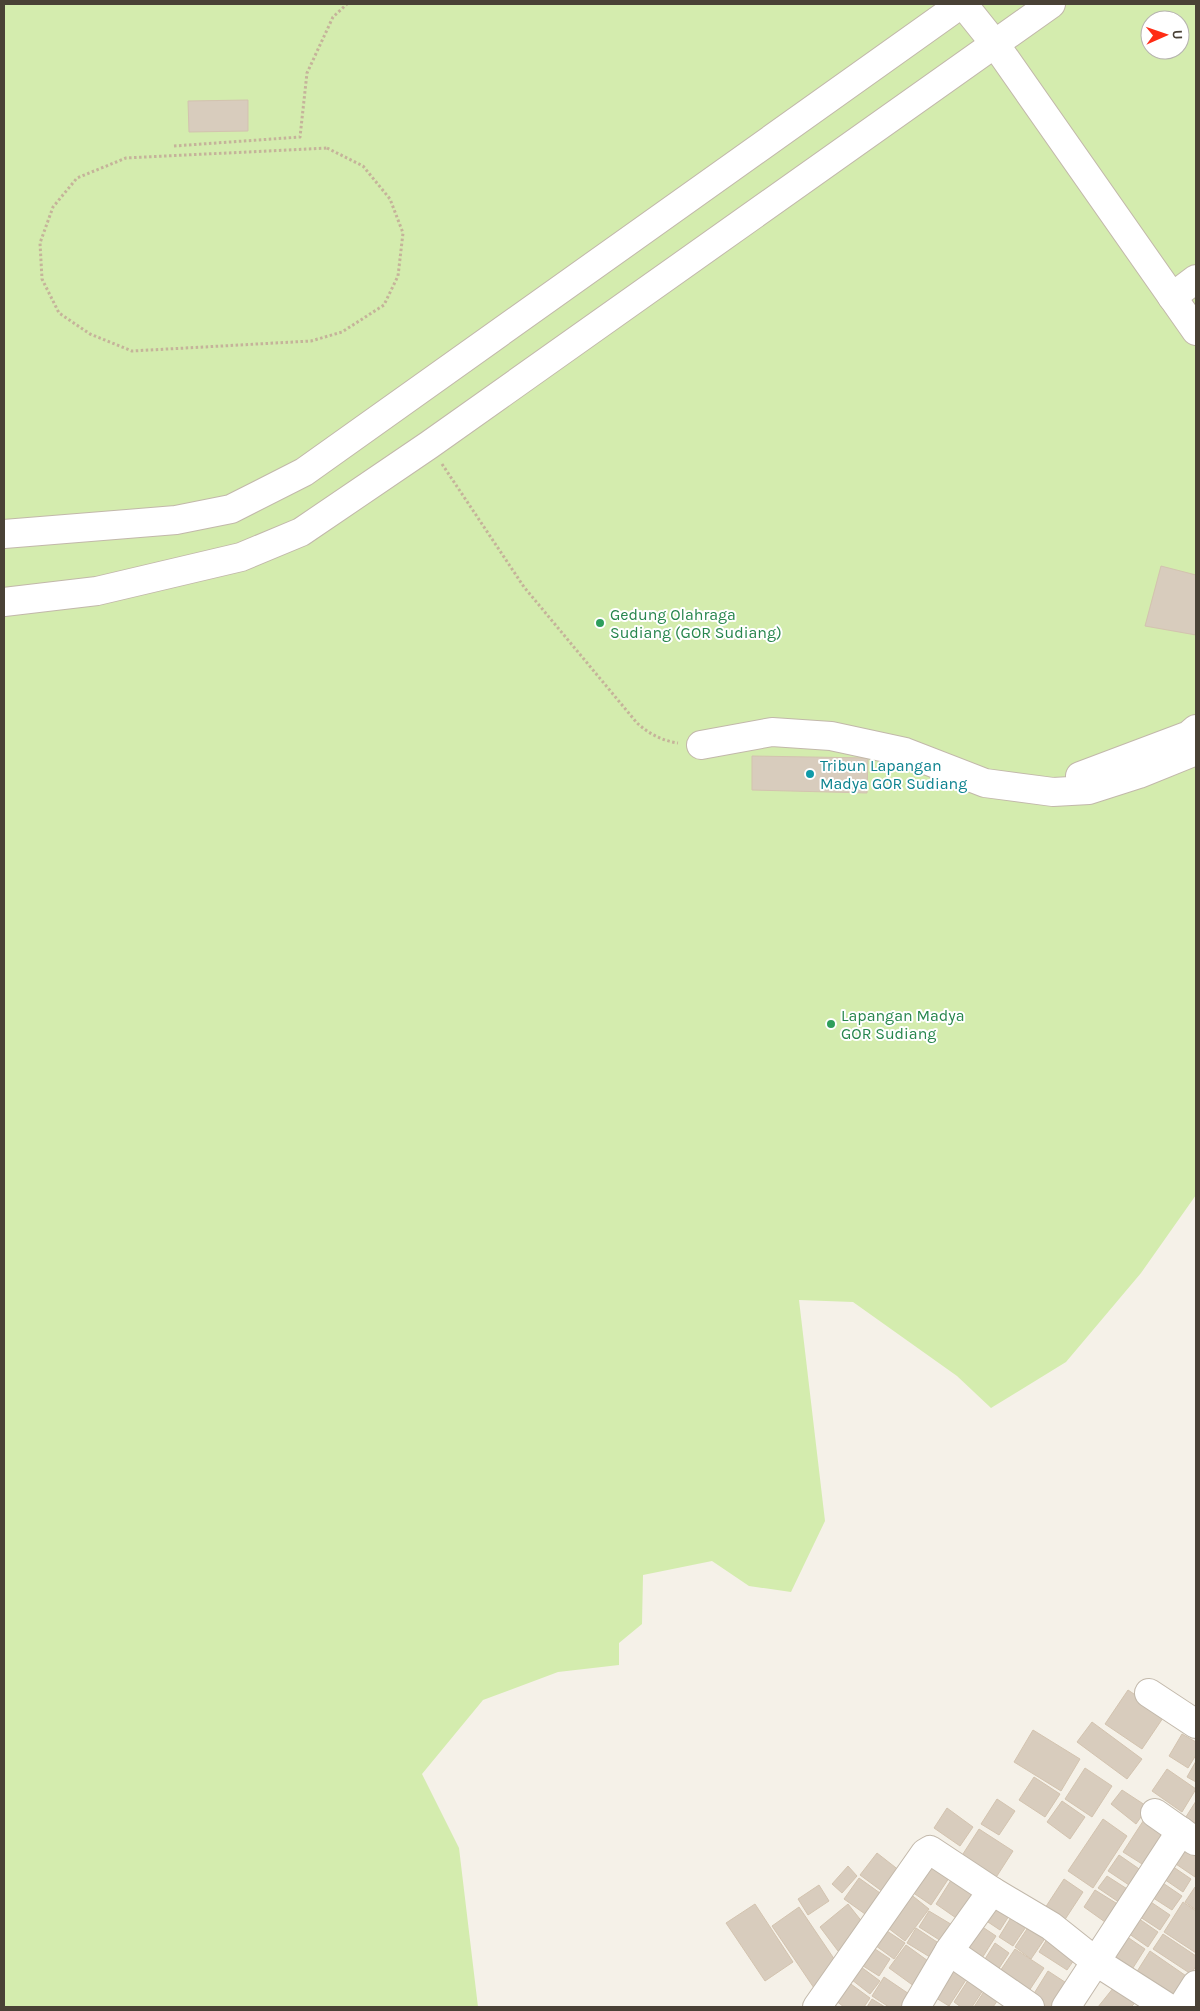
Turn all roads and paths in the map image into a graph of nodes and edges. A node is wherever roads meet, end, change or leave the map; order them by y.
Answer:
1 (347, 4) edge
2 (962, 4) edge
3 (1051, 4) edge
4 (995, 44) junction
5 (174, 146) dead end
6 (126, 158) joint
7 (1196, 279) edge
8 (1172, 297) junction
9 (1196, 331) edge
10 (429, 445) junction
11 (4, 534) edge
12 (4, 602) edge
13 (1196, 729) edge
14 (701, 745) joint
15 (1196, 751) edge
16 (1053, 792) junction
17 (1149, 1693) dead end
18 (1196, 1724) edge
19 (1155, 1813) dead end
20 (1188, 1836) edge
21 (992, 1891) junction
22 (949, 1950) junction
23 (1095, 1961) junction
24 (1196, 1986) edge
25 (817, 2007) edge
26 (916, 2007) edge
27 (1030, 2007) edge
28 (1066, 2007) edge
29 (1167, 2007) edge
30 (1182, 2007) edge

1 - 5 path
2 - 4 street
2 - 11 street
3 - 4 street
4 - 8 street
4 - 10 street
6 - 6 path
7 - 8 street
8 - 9 street
10 - 12 street
10 - 14 path
13 - 16 street
14 - 16 street
15 - 16 street
17 - 18 street
19 - 20 street
20 - 23 street
21 - 22 street
21 - 23 street
21 - 25 street
22 - 26 street
22 - 27 street
23 - 28 street
23 - 29 street
24 - 30 street

